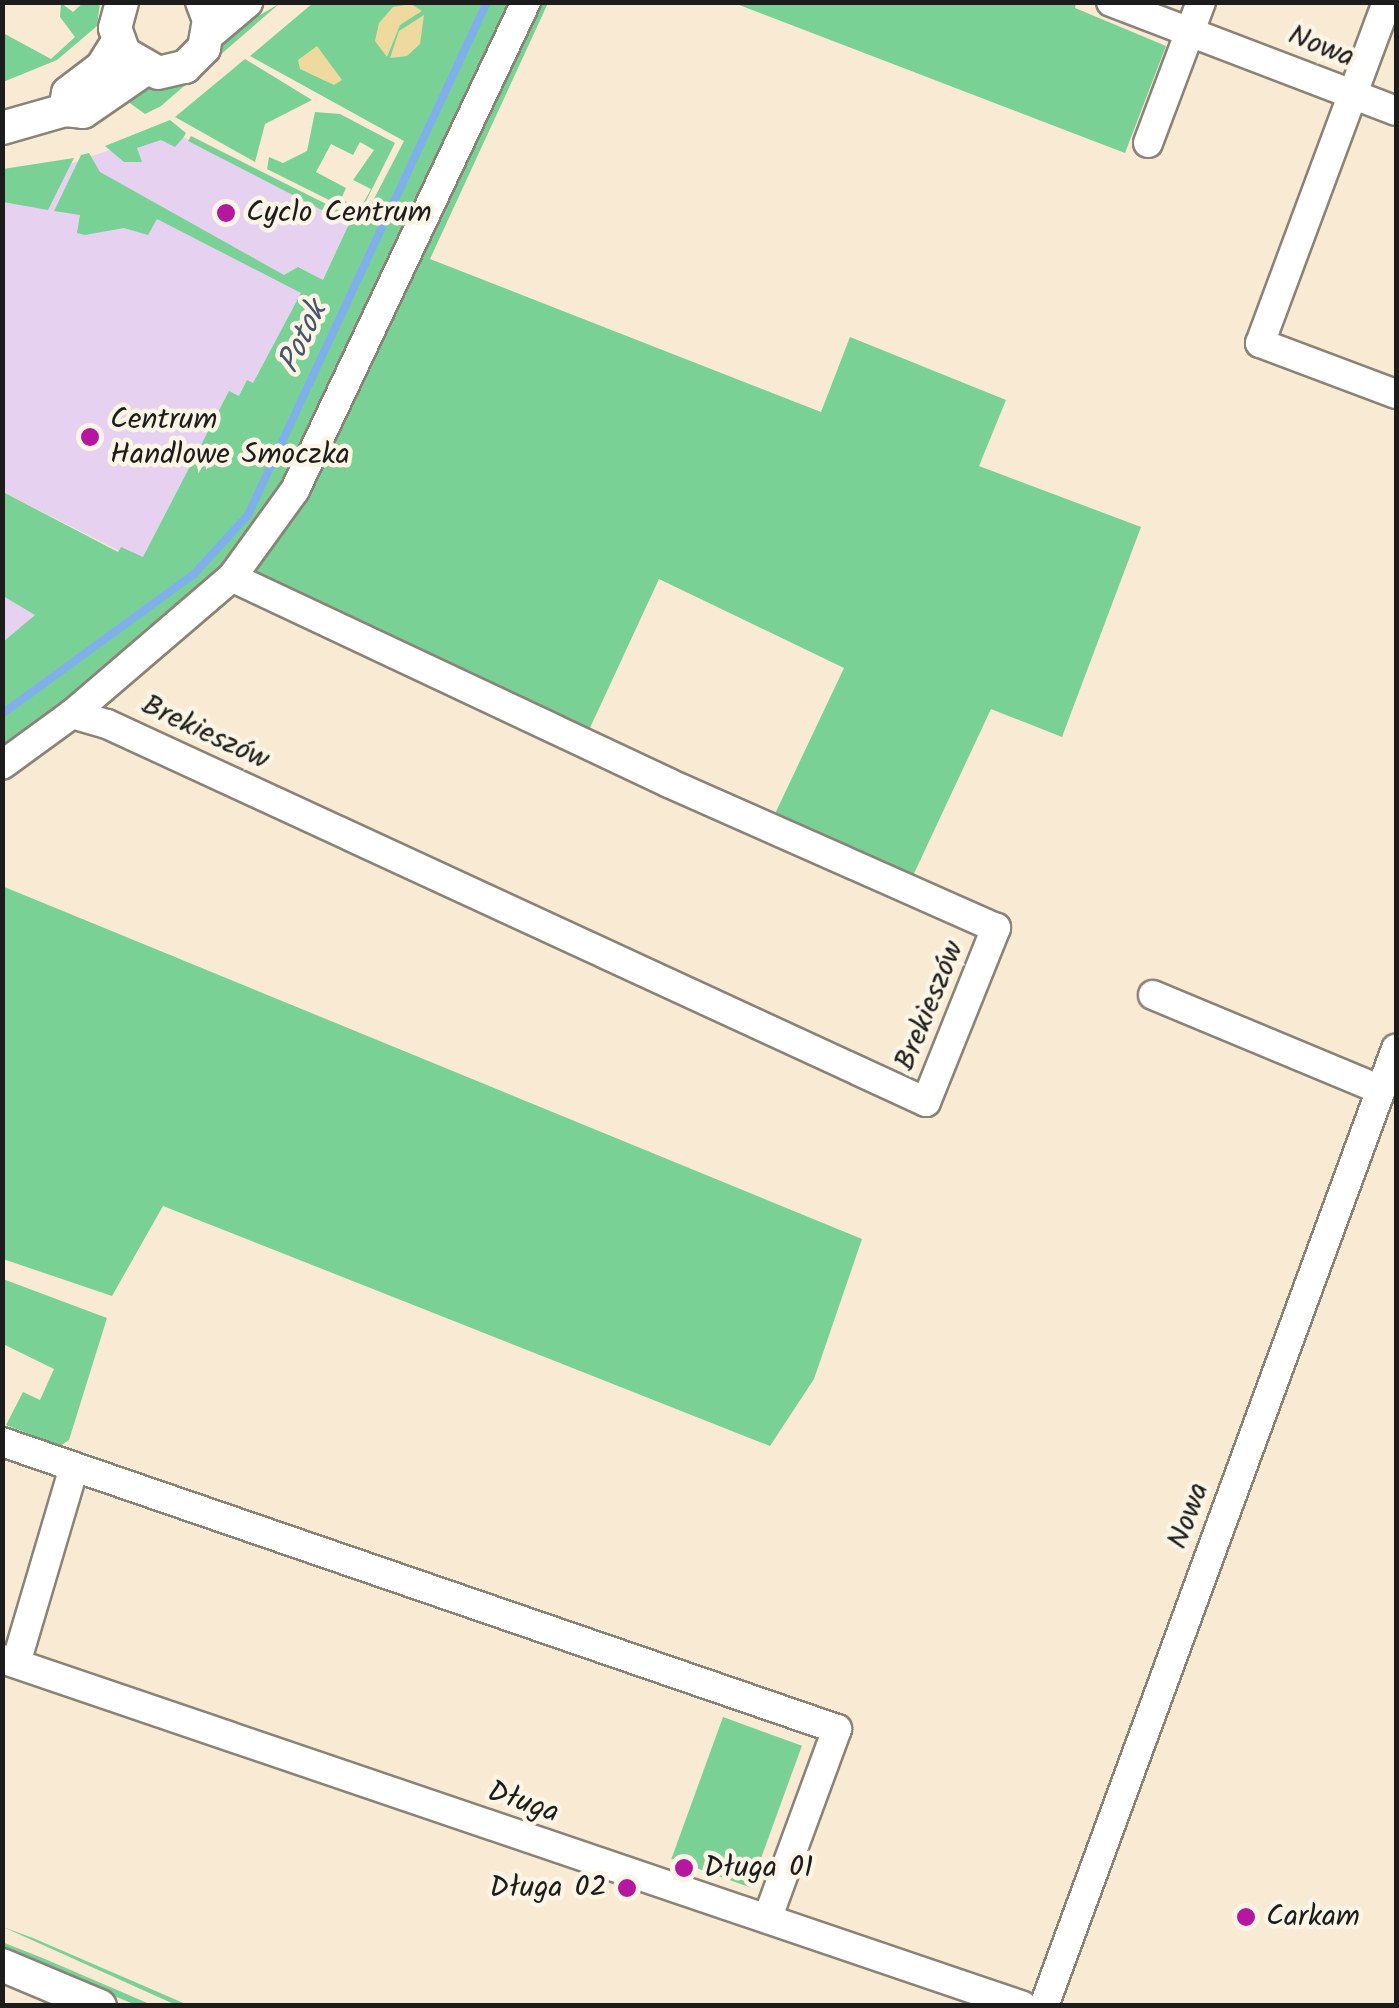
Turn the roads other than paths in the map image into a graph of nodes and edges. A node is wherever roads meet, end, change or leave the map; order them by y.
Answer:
1 (122, 2) edge
2 (246, 2) edge
3 (526, 2) edge
4 (1111, 2) edge
5 (1201, 2) edge
6 (1386, 2) edge
7 (205, 18) edge
8 (1189, 32) junction
9 (118, 40) junction
10 (144, 70) junction
11 (1353, 94) junction
12 (65, 110) junction
13 (1396, 111) edge
14 (2, 128) edge
15 (1148, 143) dead end
16 (1396, 394) edge
17 (232, 576) junction
18 (72, 714) junction
19 (2, 765) edge
20 (1153, 994) dead end
21 (1396, 1049) edge
22 (1381, 1090) junction
23 (2, 1442) edge
24 (74, 1468) junction
25 (9, 1661) edge
26 (767, 1919) junction
27 (2, 1966) edge
28 (100, 2006) edge
29 (1023, 2006) edge
30 (1044, 2006) edge

1 - 9 street
2 - 7 street
3 - 17 street
4 - 8 street, Nowa
5 - 8 street
6 - 11 street
7 - 10 street
8 - 11 street, Nowa
8 - 15 street
9 - 10 street
9 - 12 street
10 - 12 street
11 - 13 street, Nowa
11 - 16 street
12 - 14 street
17 - 18 street, Brekieszów
17 - 18 street, Brekieszów
18 - 19 street, Brekieszów
20 - 22 street
21 - 22 street, Nowa
22 - 30 street, Nowa
23 - 24 street
24 - 25 street
24 - 26 street
25 - 26 street, Długa
26 - 29 street, Długa
27 - 28 street

